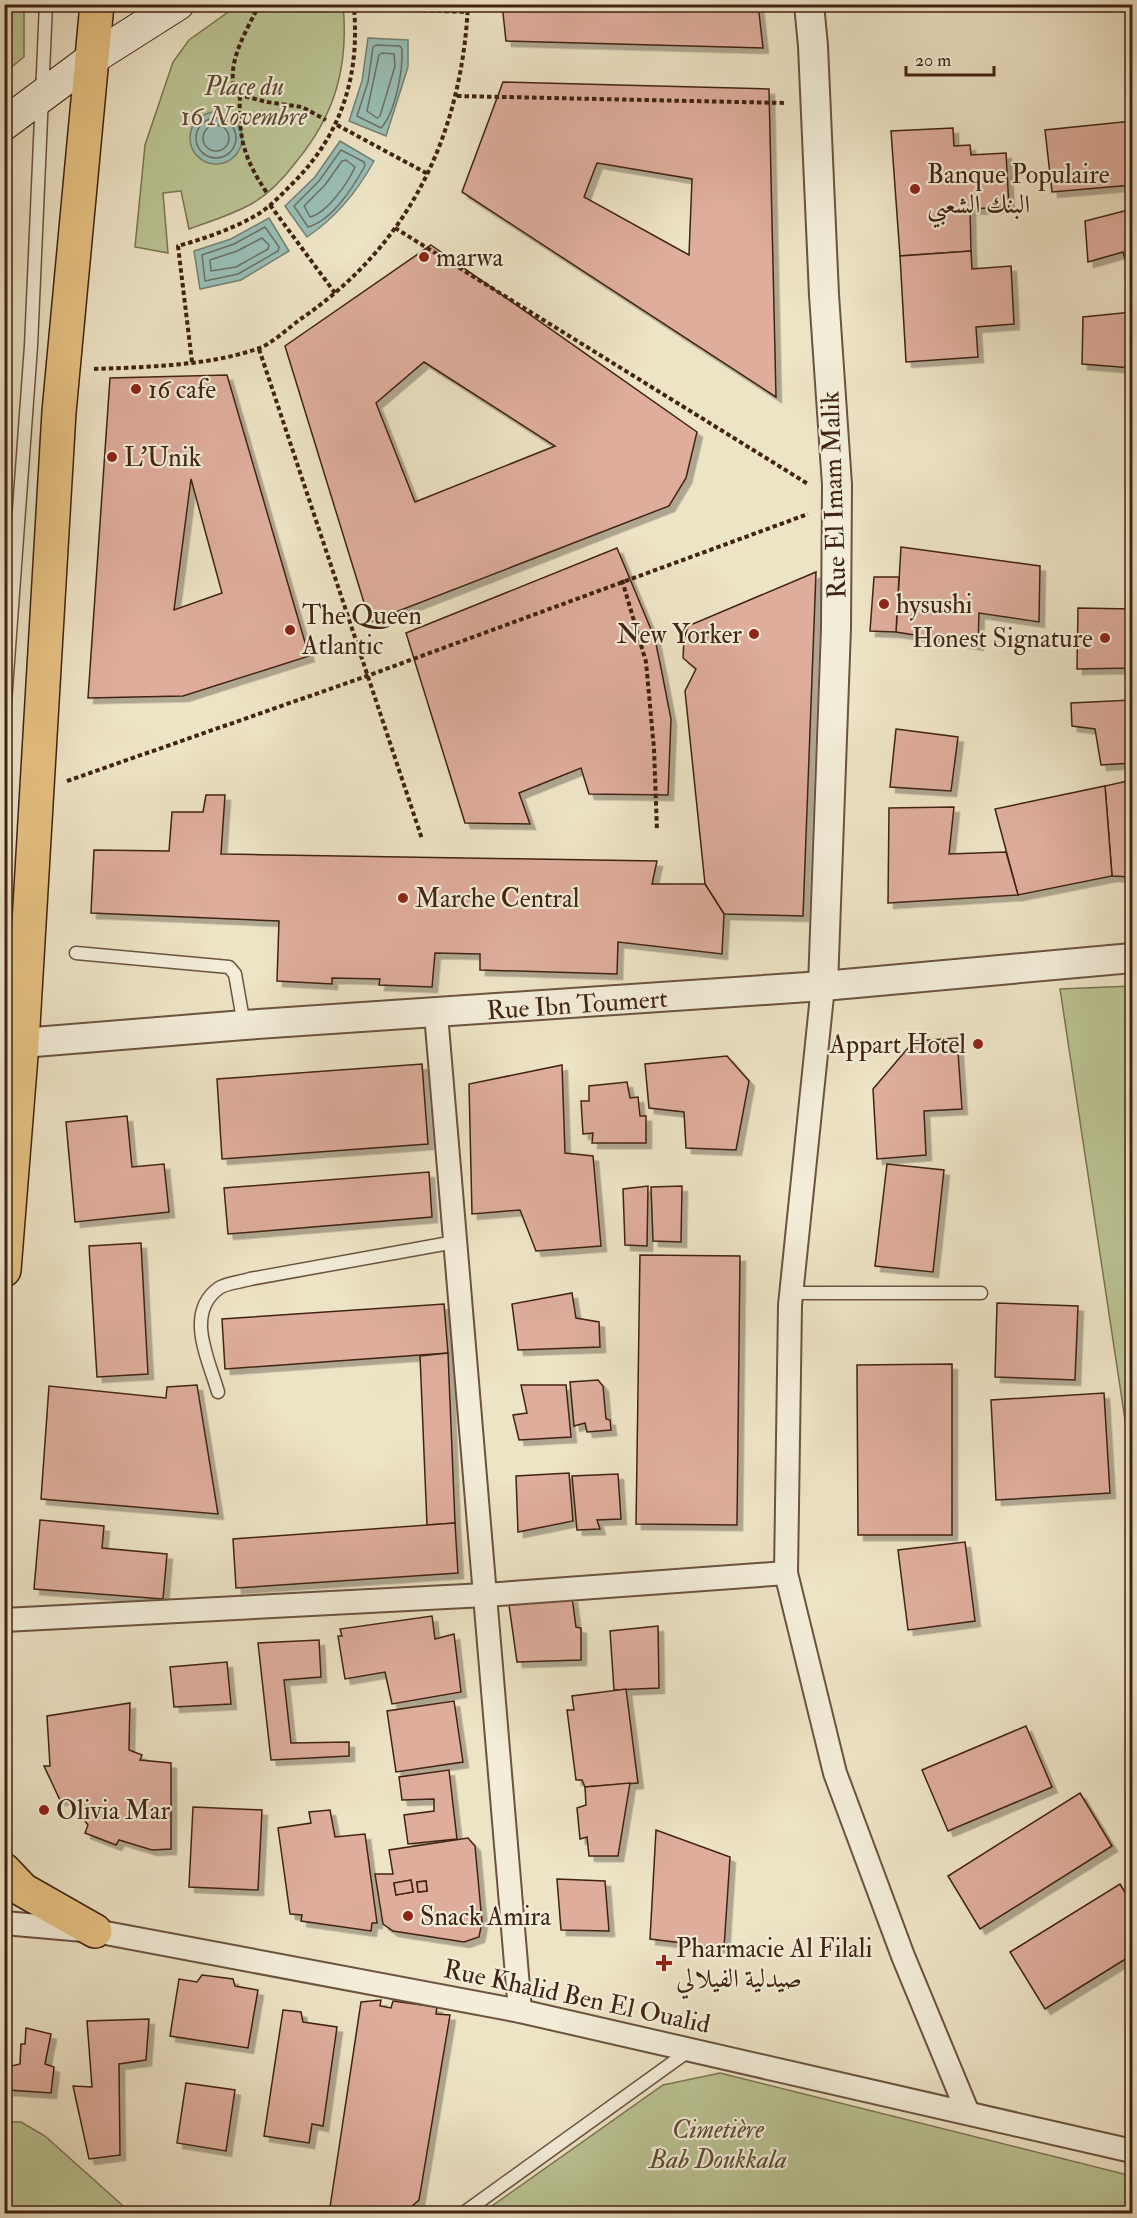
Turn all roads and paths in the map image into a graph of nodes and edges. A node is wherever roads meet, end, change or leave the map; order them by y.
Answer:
1 (46, 4) edge
2 (97, 4) edge
3 (178, 4) edge
4 (468, 4) edge
5 (809, 4) edge
6 (256, 11) dead end
7 (468, 12) junction
8 (93, 58) junction
9 (43, 94) junction
10 (240, 96) junction
11 (457, 96) junction
12 (816, 102) junction
13 (326, 120) dead end
14 (4, 124) edge
15 (337, 125) junction
16 (428, 174) junction
17 (267, 193) dead end
18 (270, 205) junction
19 (395, 228) junction
20 (335, 292) junction
21 (259, 349) junction
22 (192, 362) junction
23 (84, 369) dead end
24 (837, 503) junction
25 (622, 580) junction
26 (367, 676) junction
27 (4, 716) edge
28 (56, 786) dead end
29 (657, 831) dead end
30 (422, 839) dead end
31 (76, 953) dead end
32 (1132, 958) edge
33 (823, 986) junction
34 (436, 1014) junction
35 (244, 1025) junction
36 (22, 1043) junction
37 (455, 1242) junction
38 (4, 1270) edge
39 (791, 1293) junction
40 (981, 1293) dead end
41 (218, 1392) dead end
42 (786, 1573) junction
43 (485, 1595) junction
44 (4, 1620) edge
45 (4, 1870) edge
46 (4, 1923) edge
47 (95, 1931) junction
48 (520, 2011) junction
49 (691, 2049) junction
50 (968, 2113) junction
51 (1132, 2151) edge
52 (462, 2214) edge

1 - 9 lane
2 - 8 main road
3 - 8 main road
4 - 7 path
5 - 12 street, Rue El Imam Malik
6 - 10 path
7 - 11 path
7 - 15 path
8 - 9 main road
8 - 36 main road
9 - 14 main road
9 - 27 lane
10 - 13 path
10 - 17 path
11 - 12 path
11 - 16 path
12 - 24 street, Rue El Imam Malik
15 - 16 path
15 - 18 path
16 - 19 path
18 - 20 path
18 - 22 path
19 - 20 path
19 - 24 path
20 - 21 path
21 - 22 path
21 - 26 path
22 - 23 path
24 - 25 path
24 - 33 street, Rue El Imam Malik
25 - 26 path
25 - 29 path
26 - 28 path
26 - 30 path
31 - 35 lane
32 - 33 street, Rue Ibn Toumert
33 - 34 street, Rue Ibn Toumert
33 - 39 street
34 - 35 street, Rue Ibn Toumert
34 - 37 street
35 - 36 street, Rue Ibn Toumert
36 - 38 main road
37 - 41 lane
37 - 43 street
39 - 40 lane
39 - 42 street
42 - 43 street
42 - 50 street
43 - 44 street
43 - 48 street
45 - 47 main road
46 - 47 street, Rue Khalid Ben El Oualid
47 - 48 street, Rue Khalid Ben El Oualid
48 - 49 street, Rue Khalid Ben El Oualid
49 - 50 street, Rue Khalid Ben El Oualid
49 - 52 lane
50 - 51 street, Rue Khalid Ben El Oualid

